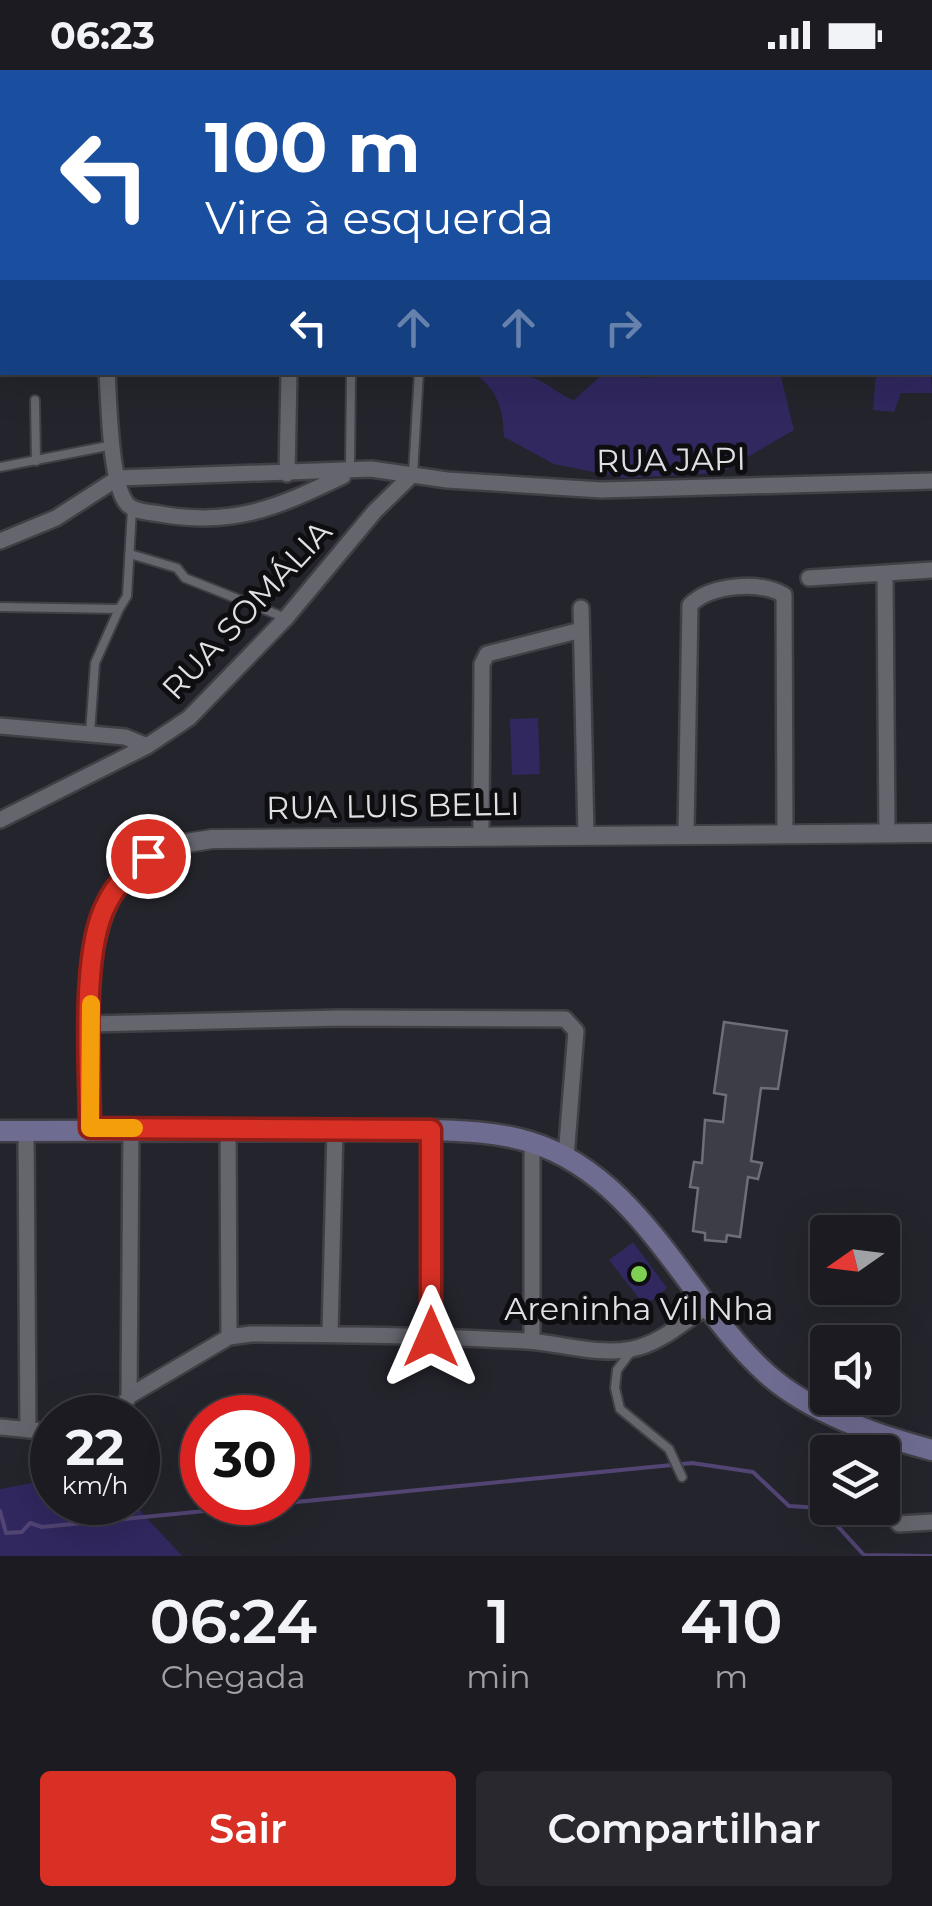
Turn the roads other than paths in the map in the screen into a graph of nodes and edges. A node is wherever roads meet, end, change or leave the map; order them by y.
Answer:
1 (107, 375) edge
2 (289, 375) edge
3 (352, 375) edge
4 (419, 375) edge
5 (35, 400) dead end
6 (113, 445) junction
7 (36, 461) junction
8 (0, 467) edge
9 (350, 472) junction
10 (288, 474) junction
11 (413, 474) junction
12 (118, 478) junction
13 (932, 481) edge
14 (132, 509) junction
15 (0, 541) edge
16 (130, 554) junction
17 (932, 570) edge
18 (885, 576) junction
19 (809, 578) dead end
20 (0, 606) edge
21 (581, 608) dead end
22 (119, 610) junction
23 (286, 618) junction
24 (581, 630) junction
25 (0, 726) edge
26 (90, 733) junction
27 (147, 746) junction
28 (0, 820) edge
29 (784, 832) junction
30 (932, 833) edge
31 (686, 834) junction
32 (887, 834) junction
33 (482, 835) junction
34 (586, 835) junction
35 (90, 1024) junction
36 (90, 1128) junction
37 (131, 1128) junction
38 (228, 1128) junction
39 (26, 1130) junction
40 (335, 1130) junction
41 (431, 1130) junction
42 (0, 1131) edge
43 (532, 1142) junction
44 (566, 1157) junction
45 (705, 1308) junction
46 (330, 1334) junction
47 (229, 1337) junction
48 (431, 1337) junction
49 (532, 1342) junction
50 (634, 1349) junction
51 (129, 1395) edge
52 (131, 1395) edge
53 (0, 1427) edge
54 (28, 1430) joint
55 (932, 1450) edge
56 (682, 1477) dead end
57 (932, 1522) edge
58 (900, 1524) edge

1 - 6 street
2 - 10 street
3 - 9 lane
4 - 11 lane
5 - 7 lane
6 - 7 lane
6 - 12 street
7 - 8 lane
9 - 10 street, RUA JAPI
9 - 11 street, RUA JAPI
9 - 14 street
10 - 12 street, RUA JAPI
11 - 13 street, RUA JAPI
11 - 23 street, RUA SOMÁLIA
12 - 14 street
12 - 15 street
14 - 16 lane
16 - 22 lane
16 - 23 lane
17 - 18 street
18 - 19 street
18 - 32 street
20 - 22 lane
21 - 24 street
22 - 26 lane
23 - 27 street, RUA SOMÁLIA
24 - 33 street
24 - 34 street
25 - 26 street
26 - 27 street
27 - 28 street, RUA SOMÁLIA
29 - 31 street, RUA LUIS BELLI
29 - 31 street
29 - 32 street, RUA LUIS BELLI
30 - 32 street, RUA LUIS BELLI
31 - 34 street, RUA LUIS BELLI
33 - 34 street, RUA LUIS BELLI
33 - 35 street, RUA LUIS BELLI
35 - 36 street, RUA LUIS BELLI
35 - 44 street
36 - 37 main road
36 - 39 main road
37 - 38 main road
37 - 51 street
38 - 40 main road
38 - 47 street
39 - 42 main road
39 - 54 street
40 - 41 main road
40 - 46 street
41 - 43 main road
41 - 48 street
43 - 44 main road
43 - 49 street
44 - 45 main road
45 - 50 street
45 - 55 main road
46 - 47 street
46 - 48 street
47 - 52 street
48 - 49 street
49 - 50 street
50 - 56 lane
53 - 54 street
57 - 58 street

